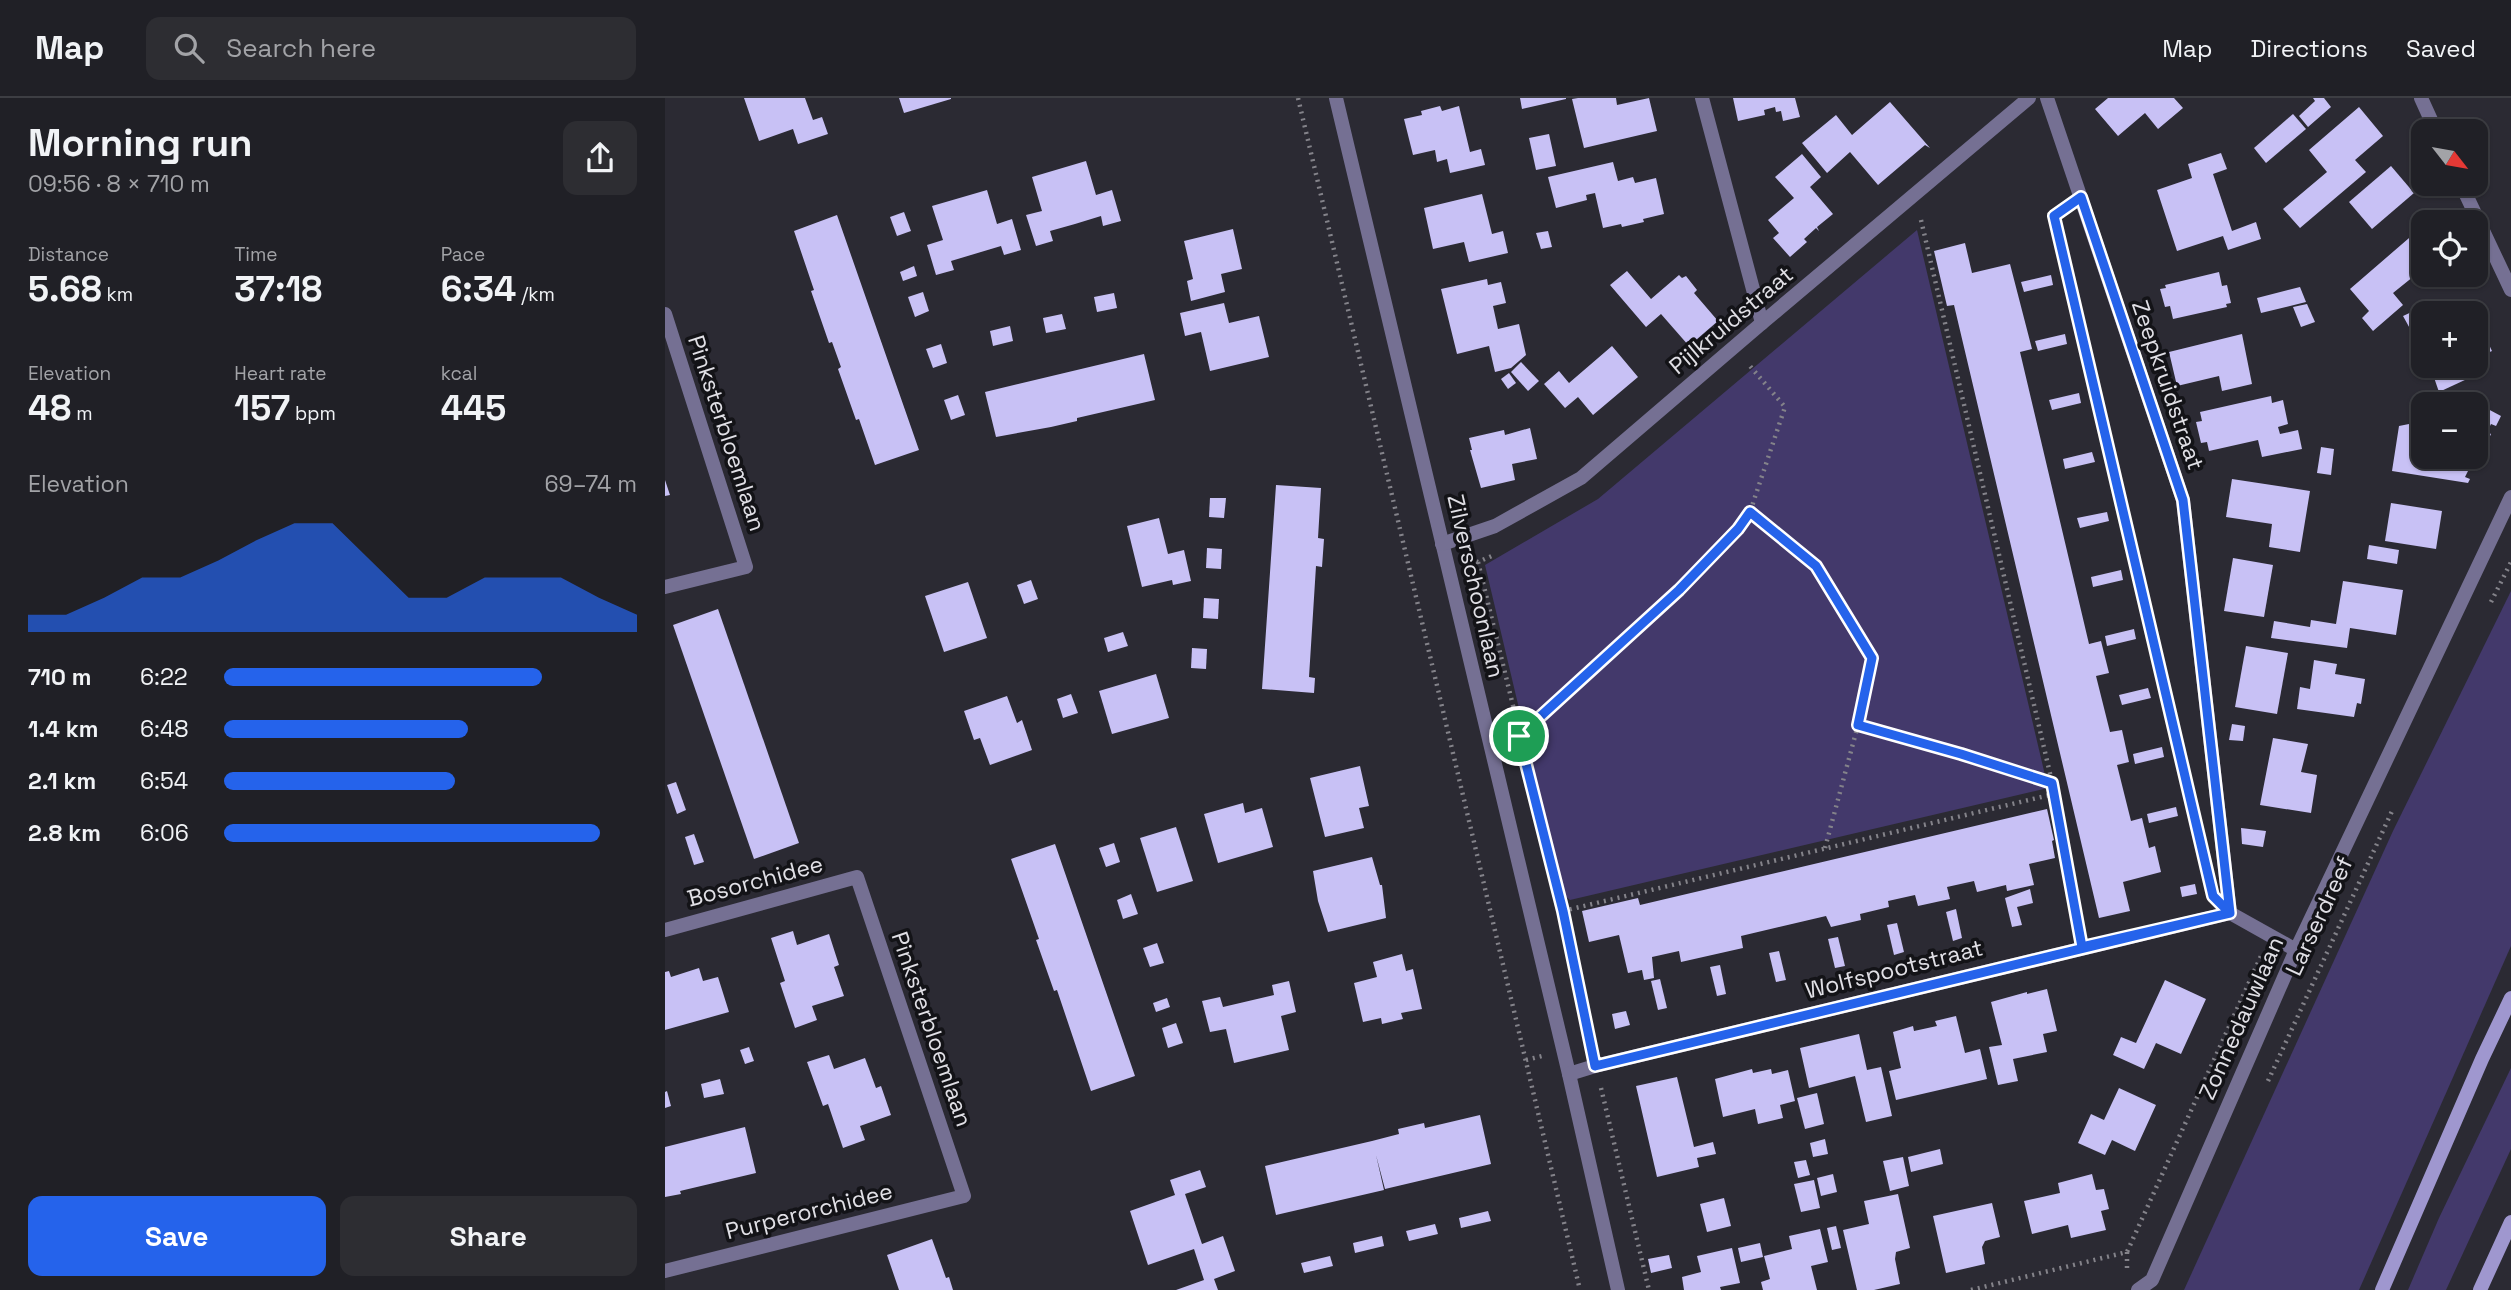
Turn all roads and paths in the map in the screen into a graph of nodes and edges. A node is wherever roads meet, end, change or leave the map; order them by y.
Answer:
1 (1298, 98) edge
2 (1336, 98) edge
3 (1702, 98) edge
4 (2029, 98) edge
5 (2047, 98) edge
6 (2421, 98) edge
7 (2431, 119) edge
8 (2467, 196) edge
9 (2081, 197) junction
10 (1921, 220) dead end
11 (2511, 290) edge
12 (665, 314) edge
13 (1762, 323) junction
14 (1750, 366) dead end
15 (2511, 497) edge
16 (1750, 512) junction
17 (1442, 544) junction
18 (1478, 562) dead end
19 (2511, 562) edge
20 (665, 587) edge
21 (2488, 608) dead end
22 (1858, 725) junction
23 (1519, 736) junction
24 (1490, 746) junction
25 (1454, 754) junction
26 (2052, 783) junction
27 (2055, 794) junction
28 (2191, 801) dead end
29 (2396, 802) dead end
30 (1825, 848) junction
31 (857, 877) joint
32 (1563, 911) junction
33 (2230, 913) junction
34 (665, 930) edge
35 (2270, 935) junction
36 (2082, 947) junction
37 (2296, 950) junction
38 (2511, 998) edge
39 (1595, 1066) junction
40 (1569, 1074) junction
41 (2264, 1090) dead end
42 (964, 1196) joint
43 (2511, 1222) edge
44 (665, 1270) edge
45 (1580, 1290) edge
46 (1618, 1290) edge
47 (1649, 1290) edge
48 (1971, 1290) edge
49 (2138, 1290) edge
50 (2382, 1290) edge
51 (2480, 1290) edge

1 - 25 path
2 - 17 street, Zilverschoonlaan
3 - 13 street
4 - 13 street, Pijlkruidstraat
5 - 9 street, Zeepkruidstraat
6 - 7 street
8 - 11 street
9 - 28 path
9 - 33 street, Zeepkruidstraat
10 - 26 path
12 - 20 street, Pinksterbloemlaan
13 - 17 street, Pijlkruidstraat
14 - 16 path
15 - 37 street, Zonnedauwlaan
16 - 22 path
16 - 23 path
17 - 24 street, Zilverschoonlaan
18 - 23 path
19 - 21 path
22 - 26 path
22 - 30 path
23 - 24 path
23 - 32 path
24 - 25 path
24 - 40 street, Zilverschoonlaan
25 - 45 path
26 - 27 path
27 - 30 path
27 - 36 path
29 - 41 path, Larserdreef
30 - 32 path
31 - 34 street, Bosorchidee
31 - 42 street, Pinksterbloemlaan
32 - 39 path
33 - 35 street
33 - 36 street, Wolfspootstraat
35 - 37 street
35 - 48 path
36 - 39 street, Wolfspootstraat
37 - 49 street, Zonnedauwlaan
38 - 50 main road
39 - 40 street, Wolfspootstraat
39 - 47 path
40 - 46 street, Zilverschoonlaan
42 - 44 street, Purperorchidee
43 - 51 main road

